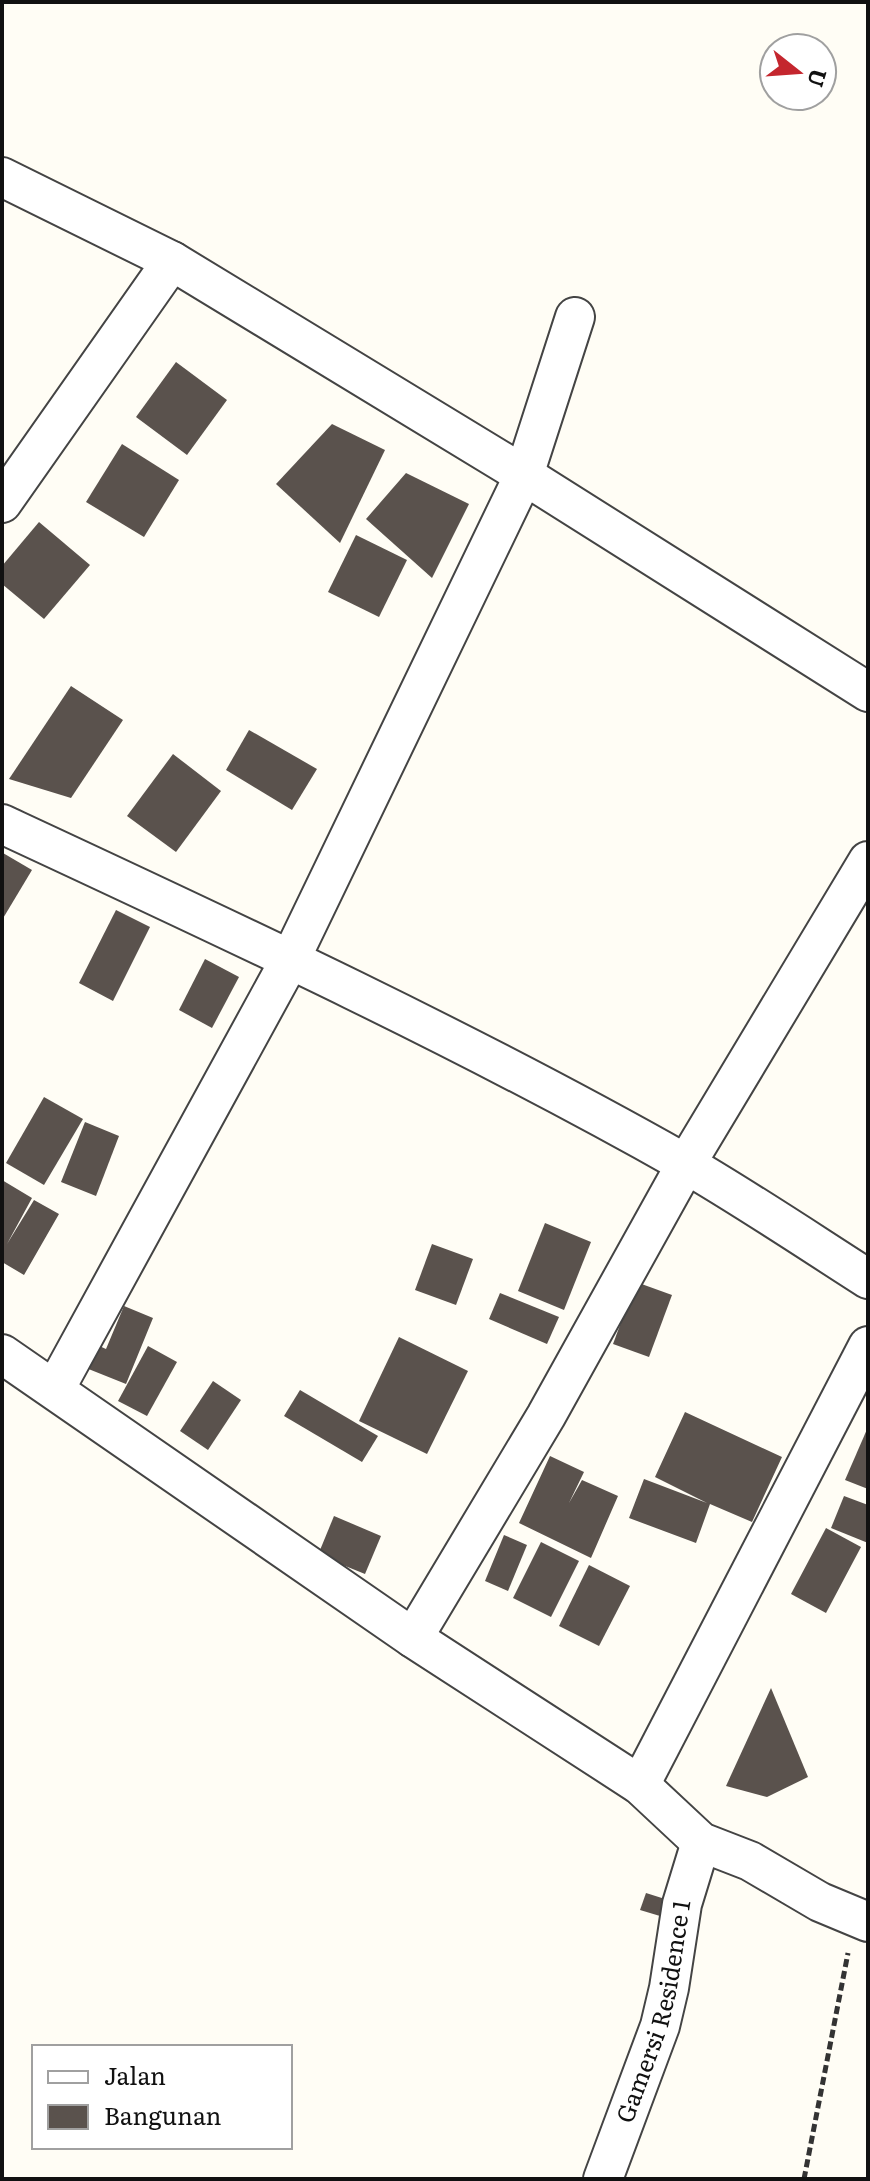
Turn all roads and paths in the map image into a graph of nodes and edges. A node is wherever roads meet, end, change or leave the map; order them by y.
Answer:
1 (2, 177) edge
2 (172, 261) junction
3 (575, 317) dead end
4 (524, 475) junction
5 (2, 503) edge
6 (868, 692) edge
7 (2, 824) edge
8 (868, 861) edge
9 (291, 958) junction
10 (686, 1164) junction
11 (868, 1279) edge
12 (868, 1346) edge
13 (2, 1354) edge
14 (859, 1387) edge
15 (55, 1389) junction
16 (413, 1638) junction
17 (640, 1785) junction
18 (701, 1842) junction
19 (862, 1920) edge
20 (603, 2179) edge
21 (804, 2179) edge

1 - 2 street
2 - 4 street
2 - 5 street
3 - 4 street
4 - 6 street
4 - 9 street
7 - 9 street
8 - 10 street
9 - 10 street
9 - 15 street
10 - 11 street
10 - 16 street
12 - 14 street
13 - 15 street
14 - 17 street
15 - 16 street
16 - 17 street
17 - 18 street
18 - 19 street
18 - 20 street, Gamersi Residence 1
19 - 21 path

